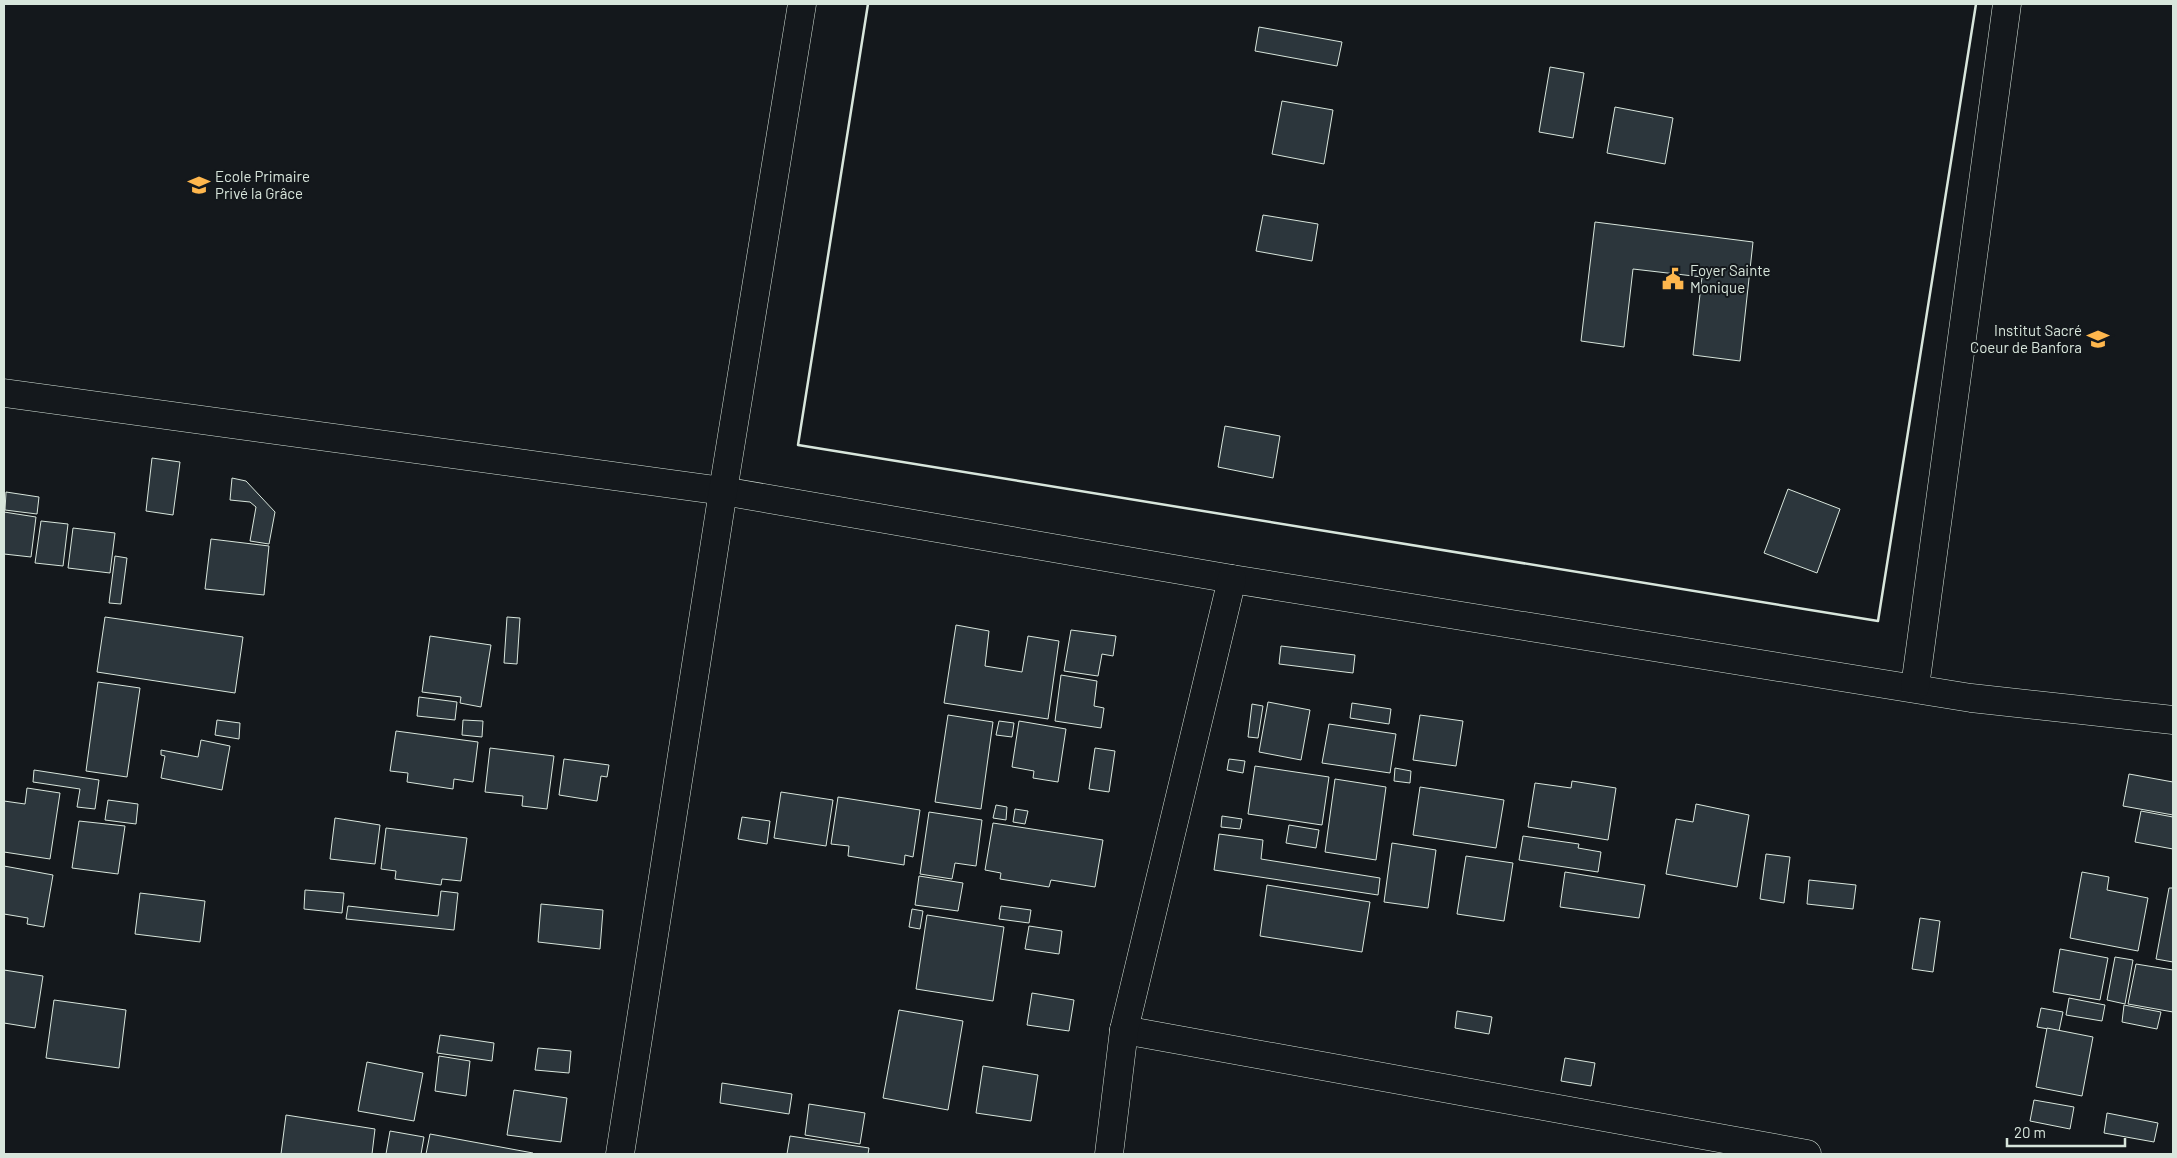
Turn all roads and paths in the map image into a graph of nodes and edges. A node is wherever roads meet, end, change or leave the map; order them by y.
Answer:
1 (802, 4) edge
2 (2007, 4) edge
3 (4, 393) edge
4 (723, 491) junction
5 (1232, 579) junction
6 (1915, 687) junction
7 (2173, 720) edge
8 (1124, 1030) junction
9 (620, 1154) edge
10 (1109, 1154) edge
11 (1807, 1154) edge

1 - 4 street
2 - 6 street
3 - 4 street
4 - 5 street
4 - 9 street
5 - 6 street
5 - 8 street
6 - 7 street
8 - 10 street
8 - 11 street

